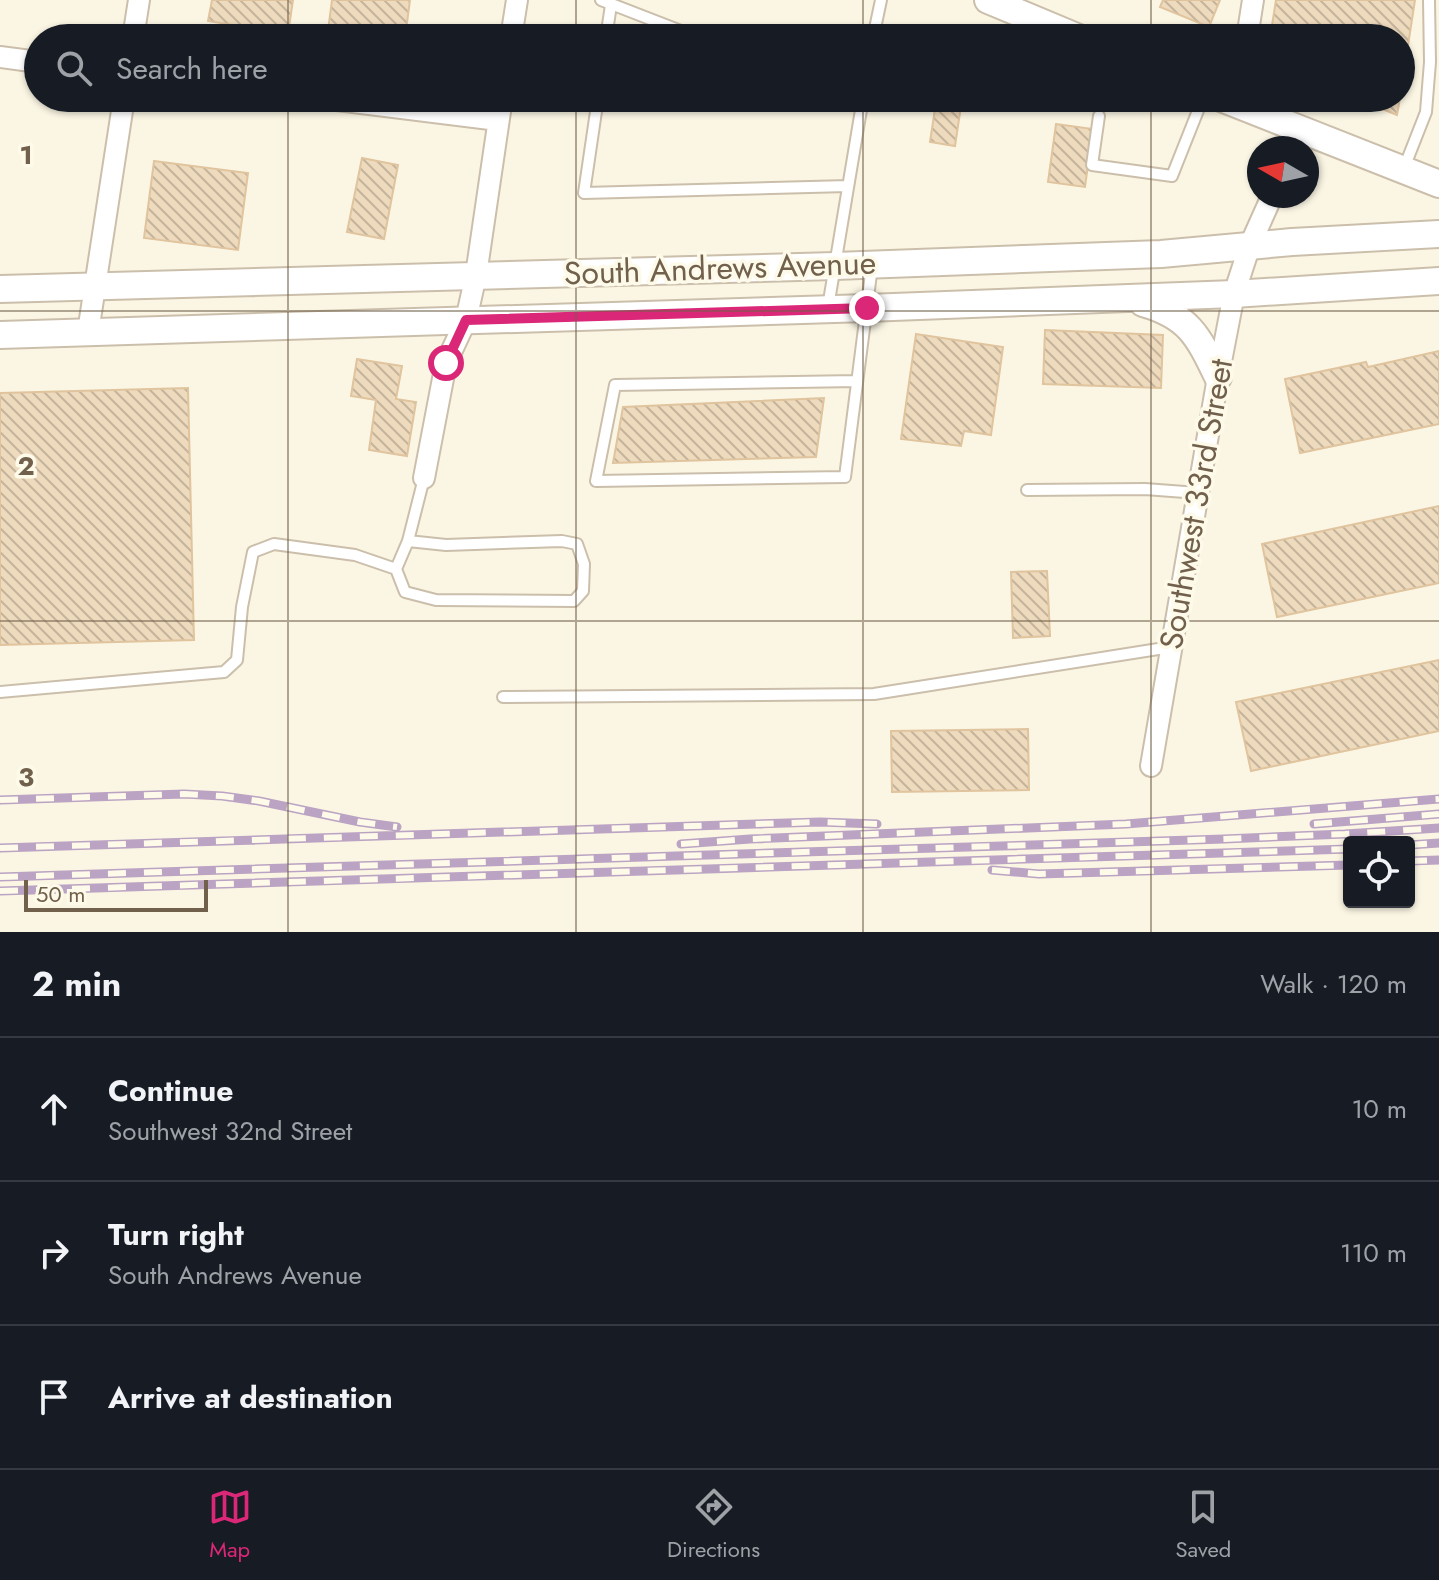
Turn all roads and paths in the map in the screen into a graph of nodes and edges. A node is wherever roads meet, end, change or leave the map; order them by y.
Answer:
1 (139, 0) edge
2 (517, 0) edge
3 (881, 0) edge
4 (988, 0) edge
5 (1253, 0) edge
6 (1429, 0) edge
7 (606, 2) edge
8 (135, 24) edge
9 (513, 24) edge
10 (606, 24) edge
11 (663, 24) edge
12 (876, 24) edge
13 (1045, 24) edge
14 (1249, 24) edge
15 (0, 57) edge
16 (24, 60) edge
17 (1435, 62) edge
18 (122, 112) edge
19 (434, 112) edge
20 (499, 112) edge
21 (596, 112) edge
22 (861, 112) edge
23 (1197, 112) edge
24 (1252, 112) edge
25 (1099, 116) dead end
26 (498, 120) junction
27 (1293, 136) edge
28 (1319, 145) edge
29 (1403, 170) junction
30 (1439, 184) edge
31 (848, 186) junction
32 (1267, 208) edge
33 (1439, 234) edge
34 (1250, 245) junction
35 (873, 264) junction
36 (835, 266) junction
37 (476, 275) junction
38 (1439, 281) edge
39 (95, 285) junction
40 (0, 289) edge
41 (1234, 294) junction
42 (1124, 298) junction
43 (867, 308) junction
44 (828, 309) junction
45 (466, 320) junction
46 (88, 332) junction
47 (0, 335) edge
48 (1218, 377) junction
49 (857, 381) junction
50 (424, 478) joint
51 (1027, 490) dead end
52 (1198, 493) junction
53 (408, 541) junction
54 (396, 569) junction
55 (1171, 647) junction
56 (0, 692) edge
57 (503, 697) dead end
58 (1151, 766) dead end

1 - 8 street
2 - 9 street
3 - 12 lane
4 - 13 street
5 - 14 street
6 - 17 lane
7 - 10 lane
7 - 11 lane
15 - 16 street
17 - 29 lane
18 - 39 street
19 - 26 street
20 - 26 street
21 - 31 lane
22 - 31 lane
23 - 25 lane
24 - 27 street
26 - 37 street
28 - 29 street
29 - 30 street
31 - 36 lane
32 - 34 street, Southwest 33rd Street
33 - 34 street, South Andrews Avenue
34 - 35 street, South Andrews Avenue
34 - 41 street, Southwest 33rd Street
35 - 36 street, South Andrews Avenue
35 - 43 lane
36 - 37 street, South Andrews Avenue
36 - 44 lane
37 - 39 street, South Andrews Avenue
37 - 45 street
38 - 41 street, South Andrews Avenue
39 - 40 street, South Andrews Avenue
39 - 46 street
41 - 42 street, South Andrews Avenue
41 - 48 street, Southwest 33rd Street
42 - 43 street, South Andrews Avenue
42 - 48 street
43 - 44 street, South Andrews Avenue
43 - 49 lane
44 - 45 street, South Andrews Avenue
45 - 46 street, South Andrews Avenue
45 - 50 street
46 - 47 street, South Andrews Avenue
48 - 52 street, Southwest 33rd Street
49 - 49 lane
50 - 53 lane
51 - 52 lane
52 - 55 street, Southwest 33rd Street
53 - 54 lane
53 - 54 lane
54 - 56 lane
55 - 57 lane
55 - 58 street, Southwest 33rd Street

